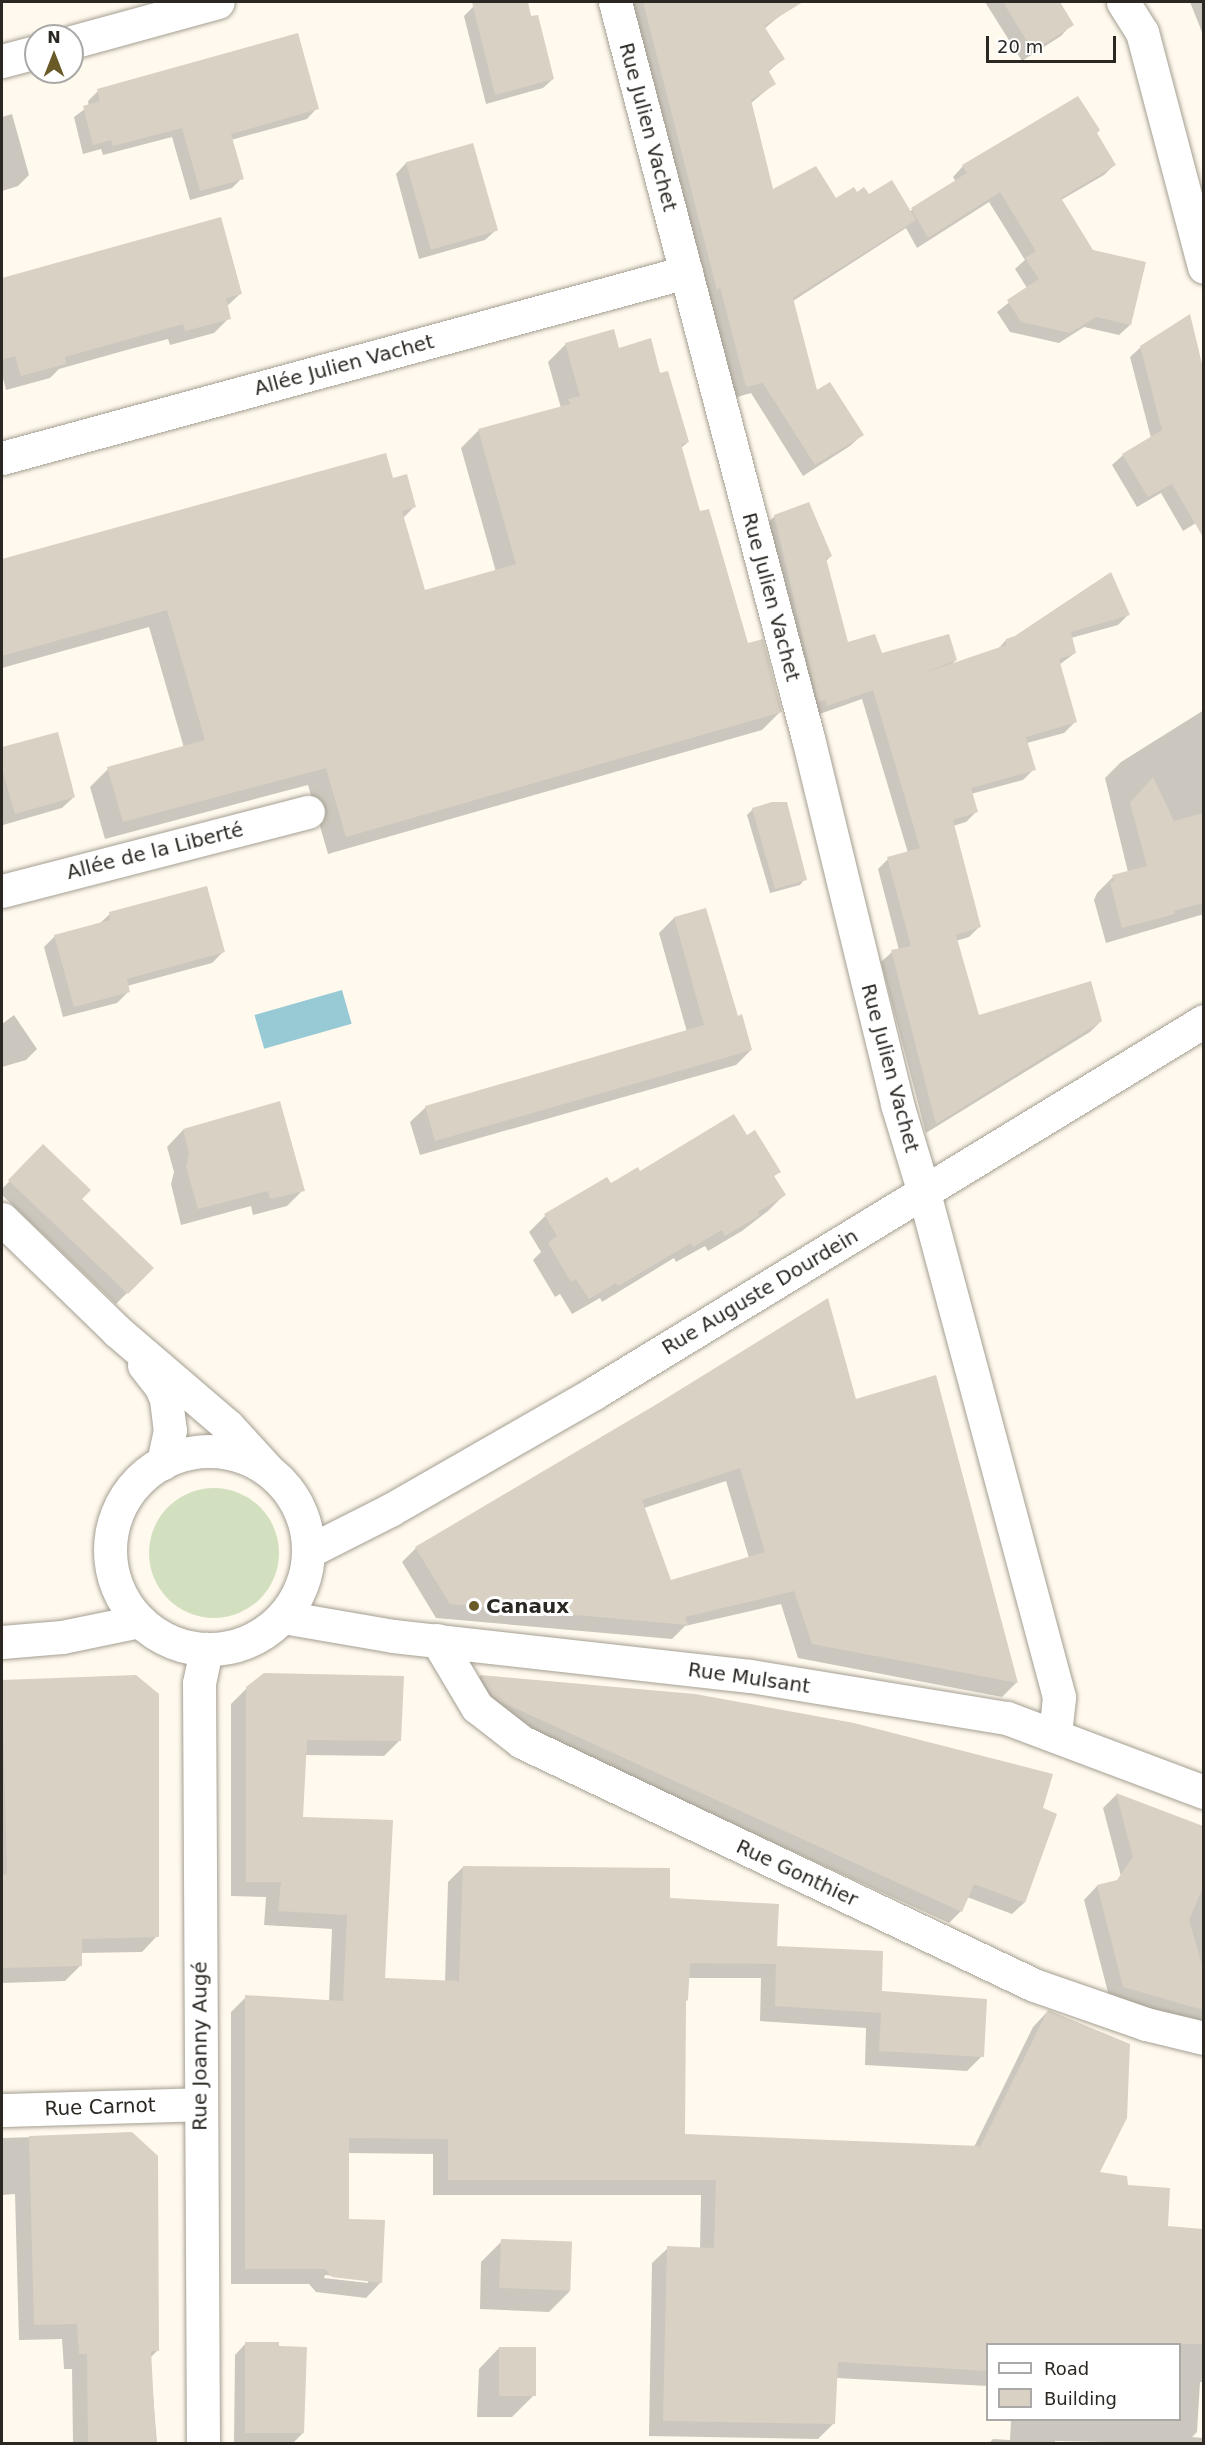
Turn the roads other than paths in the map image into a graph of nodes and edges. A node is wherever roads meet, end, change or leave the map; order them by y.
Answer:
1 (218, 2) edge
2 (615, 2) edge
3 (1123, 2) edge
4 (84, 39) edge
5 (24, 56) edge
6 (2, 62) edge
7 (1203, 267) edge
8 (686, 272) junction
9 (2, 458) edge
10 (308, 812) dead end
11 (2, 891) edge
12 (1203, 1021) edge
13 (924, 1193) junction
14 (2, 1219) edge
15 (117, 1331) junction
16 (164, 1464) junction
17 (268, 1470) junction
18 (309, 1551) junction
19 (283, 1617) junction
20 (140, 1621) junction
21 (437, 1640) junction
22 (2, 1642) edge
23 (206, 1649) junction
24 (1055, 1736) junction
25 (1203, 1792) edge
26 (1203, 2038) edge
27 (199, 2104) junction
28 (2, 2110) edge
29 (202, 2444) edge

1 - 4 street
2 - 8 street, Rue Julien Vachet
3 - 7 street
5 - 6 street
8 - 9 street, Allée Julien Vachet
8 - 13 street, Rue Julien Vachet
10 - 11 street, Allée de la Liberté
12 - 13 street, Rue Auguste Dourdein
13 - 18 street, Rue Auguste Dourdein
13 - 24 street, Rue Julien Vachet
14 - 15 street
15 - 16 street
15 - 17 street
16 - 17 street
16 - 20 street
17 - 18 street
18 - 19 street
19 - 21 street, Rue Mulsant
19 - 23 street
20 - 22 street
20 - 23 street
21 - 24 street, Rue Mulsant
21 - 26 street, Rue Gonthier
23 - 27 street, Rue Joanny Augé
24 - 25 street, Rue Mulsant
27 - 28 street, Rue Carnot
27 - 29 street, Rue Joanny Augé

